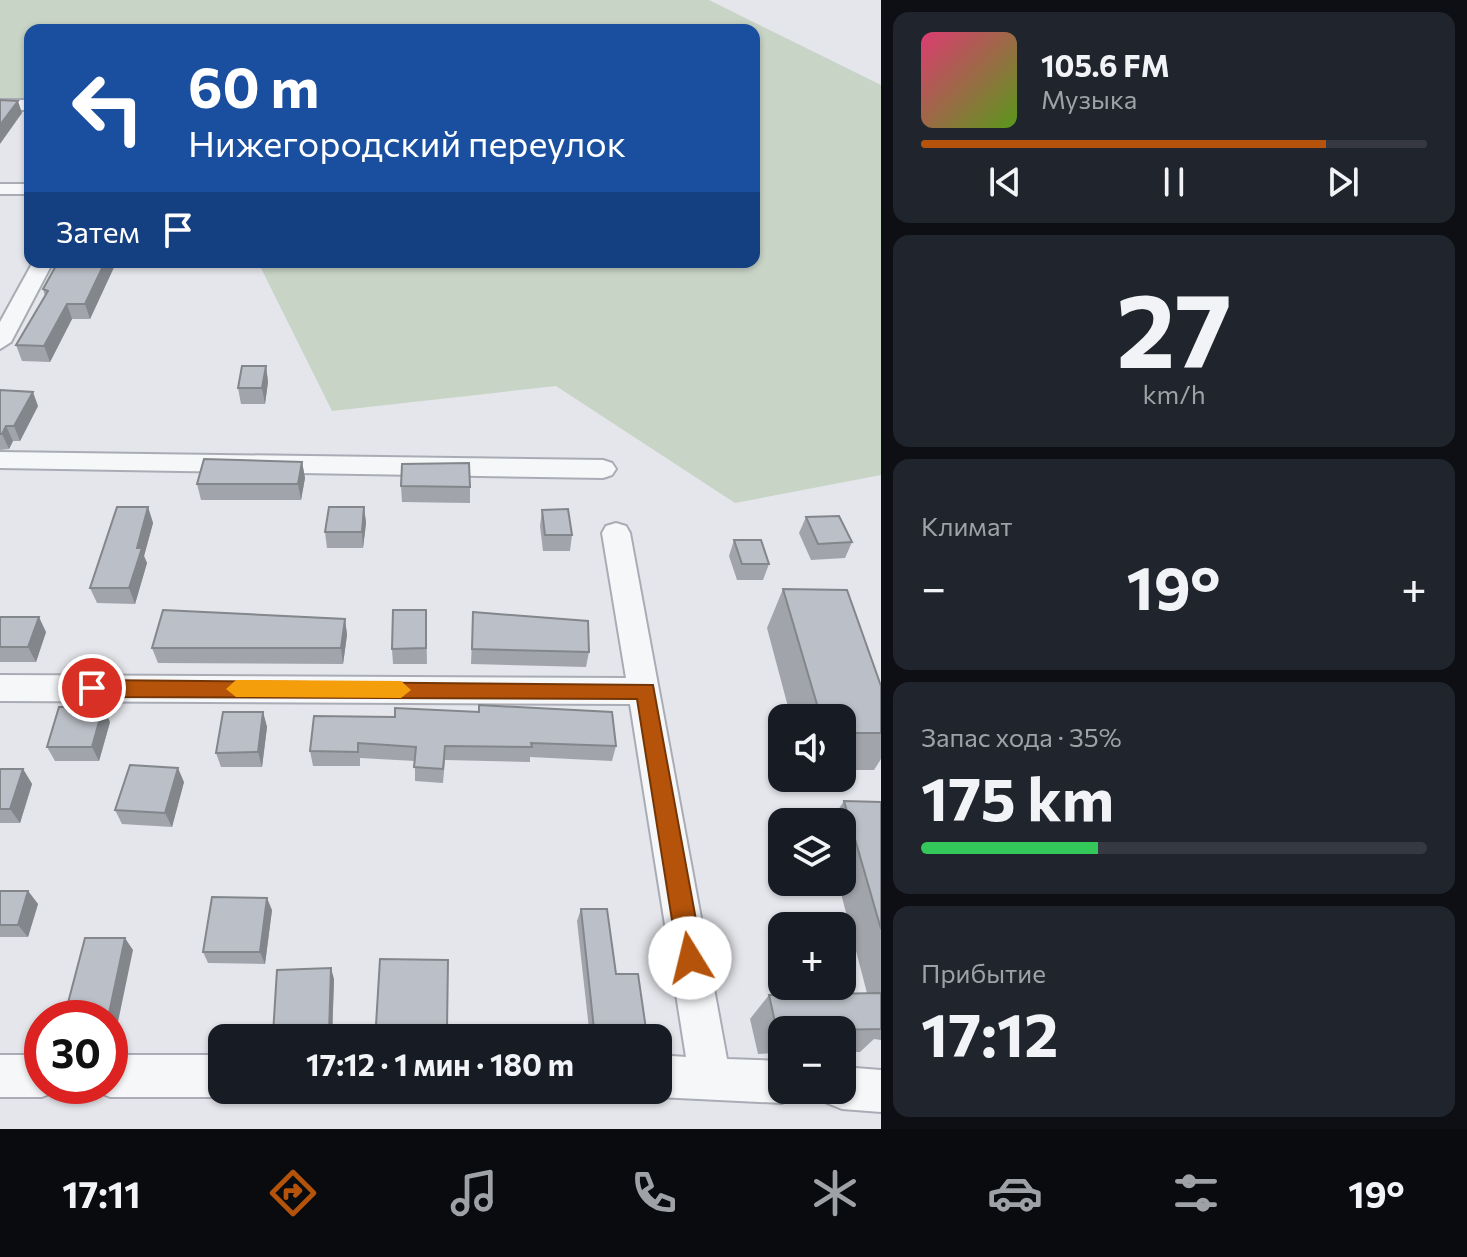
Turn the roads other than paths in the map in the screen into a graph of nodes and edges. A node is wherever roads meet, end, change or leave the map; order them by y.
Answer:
1 (0, 105) edge
2 (24, 105) edge
3 (0, 189) edge
4 (24, 189) edge
5 (38, 268) edge
6 (10, 303) edge
7 (0, 342) edge
8 (0, 460) edge
9 (603, 469) dead end
10 (616, 533) dead end
11 (0, 688) edge
12 (646, 691) junction
13 (0, 1076) edge
14 (24, 1076) edge
15 (128, 1076) edge
16 (208, 1076) edge
17 (672, 1076) edge
18 (710, 1076) junction
19 (768, 1081) edge
20 (856, 1089) edge
21 (881, 1091) edge

1 - 2 street
3 - 4 street
5 - 6 street
6 - 7 street
8 - 9 street
10 - 12 street
11 - 12 street
12 - 18 street
13 - 14 street
15 - 16 street
17 - 18 street
18 - 19 street
20 - 21 street

